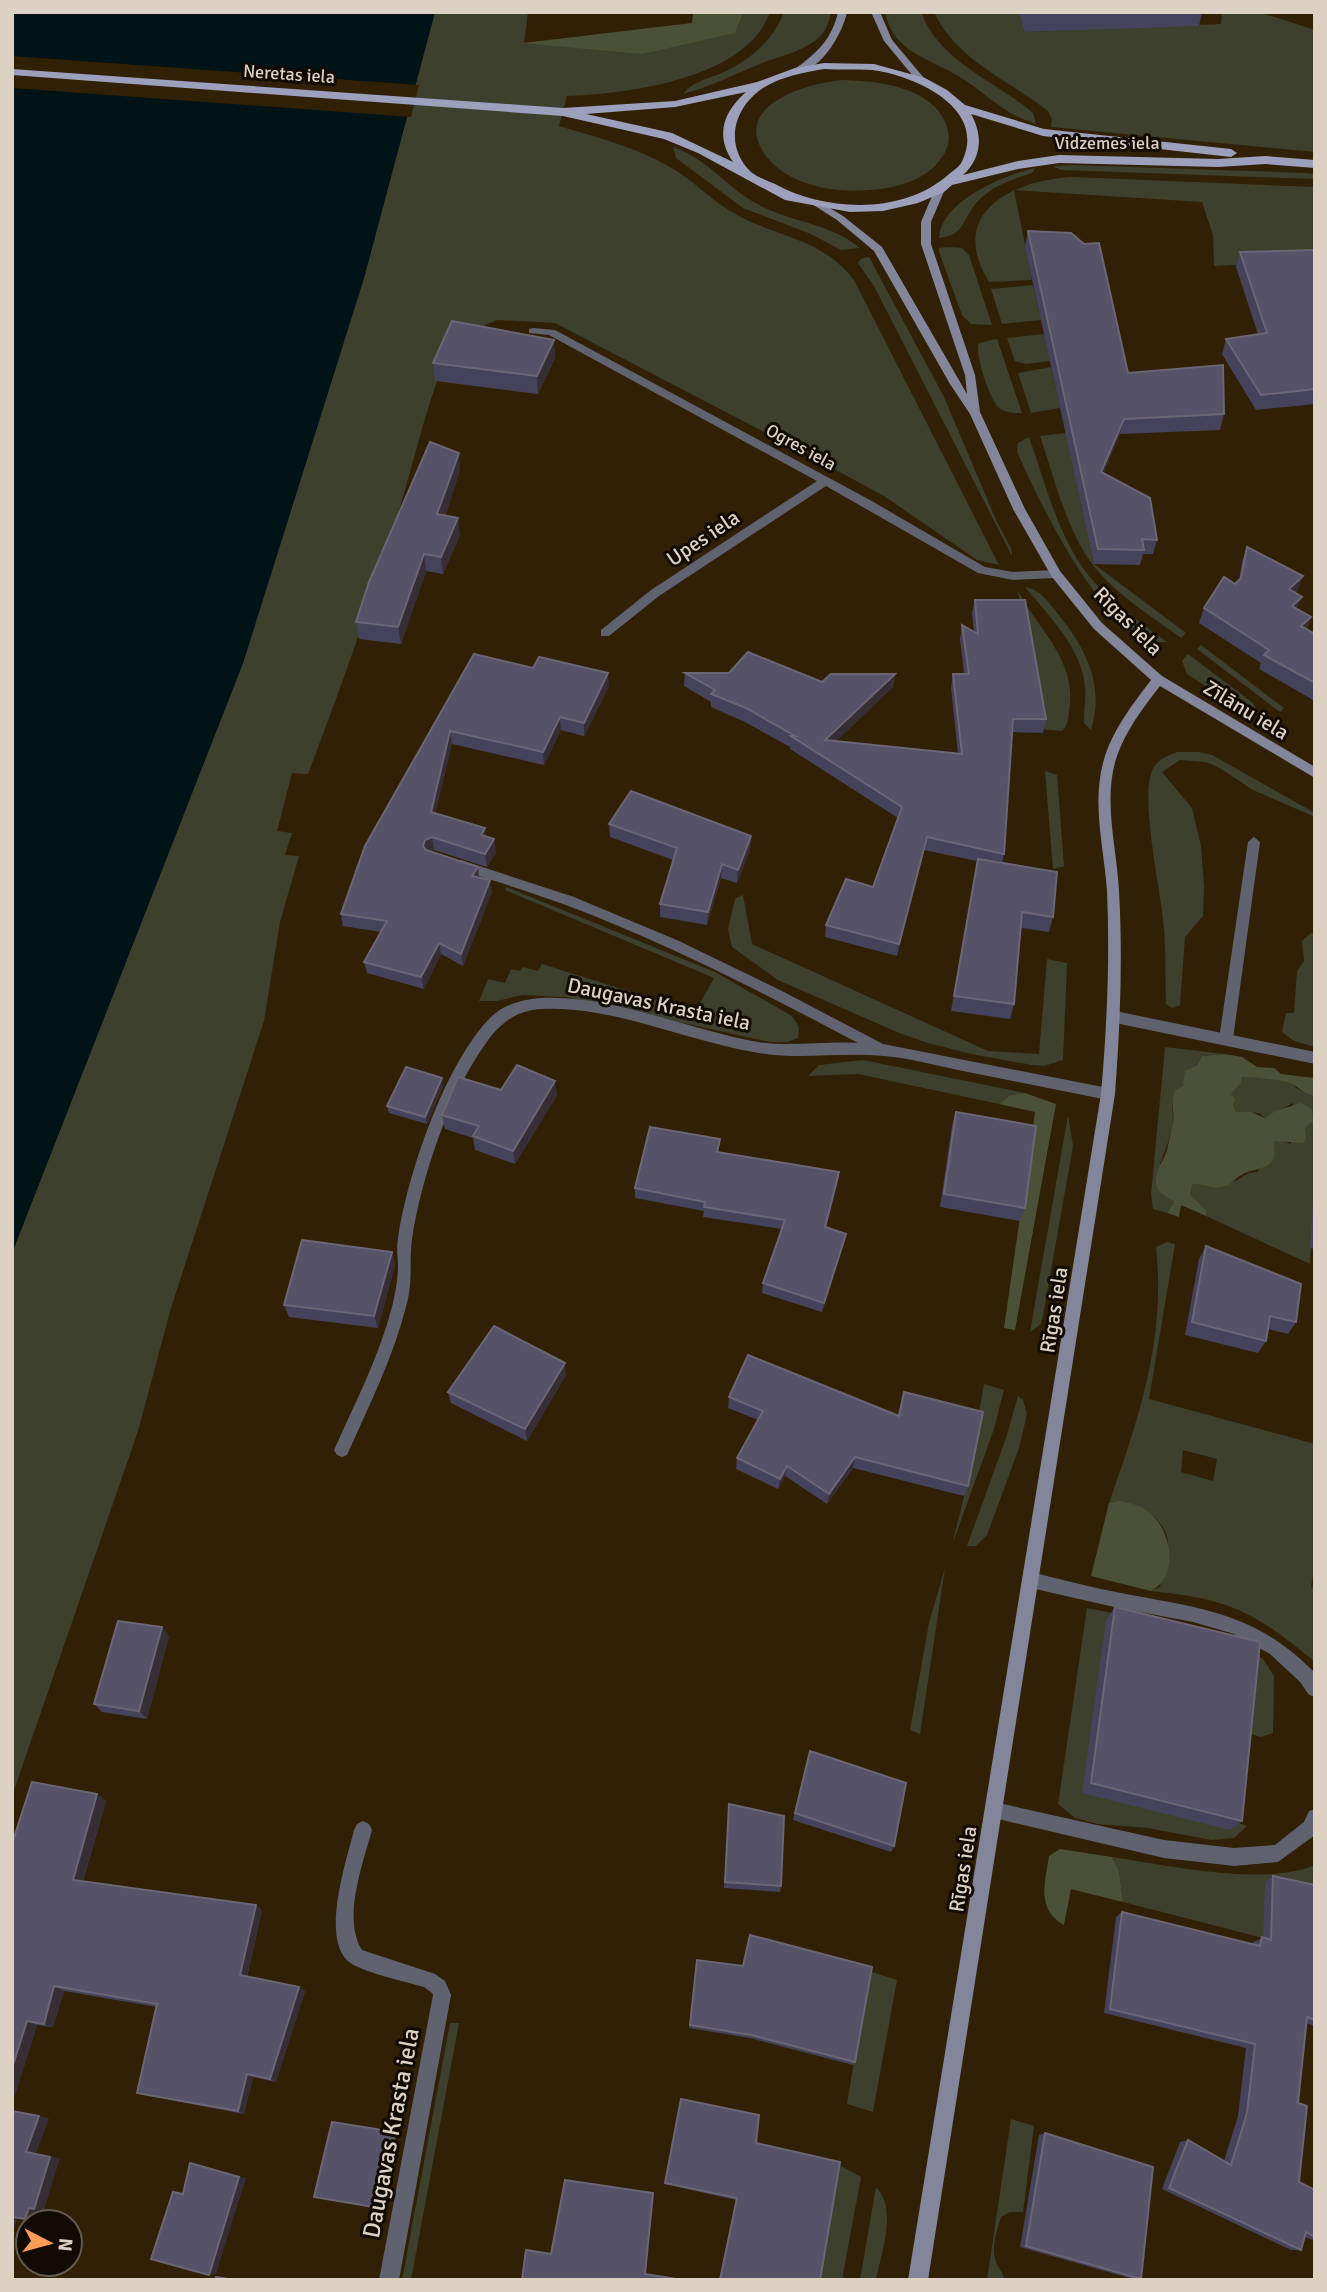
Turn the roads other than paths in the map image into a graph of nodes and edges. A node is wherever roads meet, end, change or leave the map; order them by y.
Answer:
1 (843, 12) edge
2 (875, 12) edge
3 (799, 70) junction
4 (12, 72) edge
5 (921, 80) junction
6 (760, 85) junction
7 (961, 107) junction
8 (563, 111) junction
9 (1265, 160) junction
10 (1315, 164) edge
11 (747, 172) junction
12 (952, 181) junction
13 (940, 189) junction
14 (817, 204) junction
15 (533, 331) dead end
16 (975, 413) junction
17 (825, 481) junction
18 (1056, 574) junction
19 (605, 633) dead end
20 (1158, 679) junction
21 (1315, 773) edge
22 (1254, 842) dead end
23 (444, 860) edge
24 (1115, 1017) junction
25 (1226, 1040) junction
26 (886, 1051) junction
27 (1315, 1058) edge
28 (1108, 1094) junction
29 (342, 1450) dead end
30 (1031, 1580) junction
31 (1315, 1689) edge
32 (994, 1810) junction
33 (1315, 1817) edge
34 (363, 1830) dead end
35 (389, 2280) edge
36 (918, 2280) edge

1 - 3 main road
2 - 5 main road
3 - 5 main road
3 - 6 main road
4 - 8 main road, Neretas iela
5 - 7 main road
6 - 8 main road
6 - 11 main road
7 - 9 main road, Vidzemes iela
7 - 12 main road
8 - 11 main road
9 - 10 main road, Vidzemes iela
9 - 12 main road, Vidzemes iela
11 - 14 main road
12 - 13 main road
13 - 14 main road
13 - 16 main road, Rīgas iela
14 - 16 main road, Rīgas iela
15 - 17 street, Ogres iela
16 - 18 main road, Rīgas iela
17 - 18 street, Ogres iela
17 - 19 street, Upes iela
18 - 20 main road, Rīgas iela
20 - 21 main road, Zīlānu iela
20 - 24 main road, Rīgas iela
22 - 25 street
23 - 26 street
24 - 25 street
24 - 28 main road, Rīgas iela
25 - 27 street
26 - 28 street, Daugavas Krasta iela
26 - 29 street, Daugavas Krasta iela
28 - 30 main road, Rīgas iela
30 - 31 street
30 - 32 main road, Rīgas iela
32 - 33 street
32 - 36 main road, Rīgas iela
34 - 35 street, Daugavas Krasta iela

